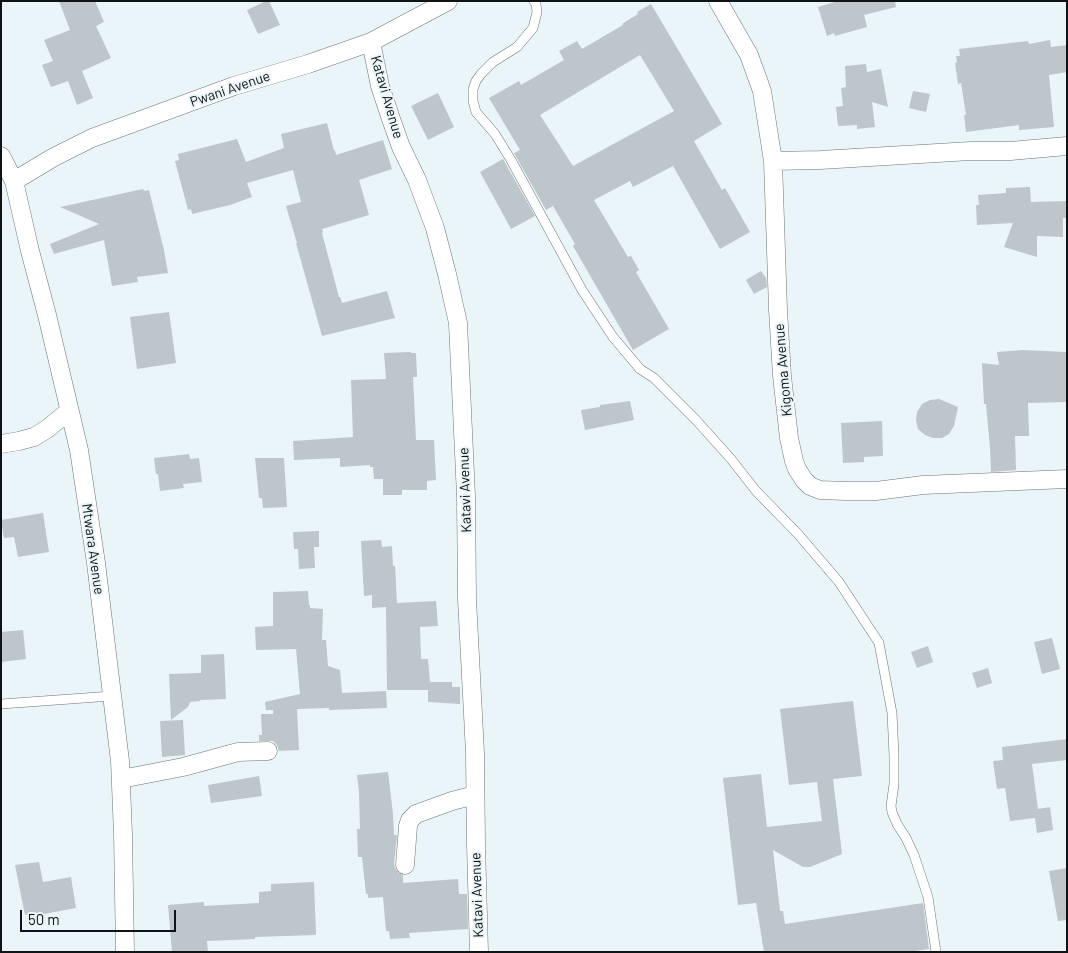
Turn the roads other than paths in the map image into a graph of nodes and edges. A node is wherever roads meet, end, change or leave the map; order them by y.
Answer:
1 (534, 1) edge
2 (718, 1) edge
3 (441, 3) edge
4 (372, 42) junction
5 (1067, 146) edge
6 (1, 156) edge
7 (773, 161) junction
8 (14, 182) junction
9 (69, 410) junction
10 (1, 444) edge
11 (1067, 479) edge
12 (112, 696) junction
13 (1, 704) edge
14 (268, 751) dead end
15 (120, 779) junction
16 (475, 796) junction
17 (405, 865) dead end
18 (125, 952) edge
19 (479, 952) edge
20 (936, 952) edge

1 - 20 lane
2 - 7 street, Kigoma Avenue
3 - 4 street, Pwani Avenue
4 - 8 street, Pwani Avenue
4 - 16 street, Katavi Avenue
5 - 7 street
6 - 8 street, Mtwara Avenue
7 - 11 street, Kigoma Avenue
8 - 9 street, Mtwara Avenue
9 - 10 street
9 - 12 street, Mtwara Avenue
12 - 13 lane
12 - 15 street, Mtwara Avenue
14 - 15 street
15 - 18 street, Mtwara Avenue
16 - 17 street
16 - 19 street, Katavi Avenue

